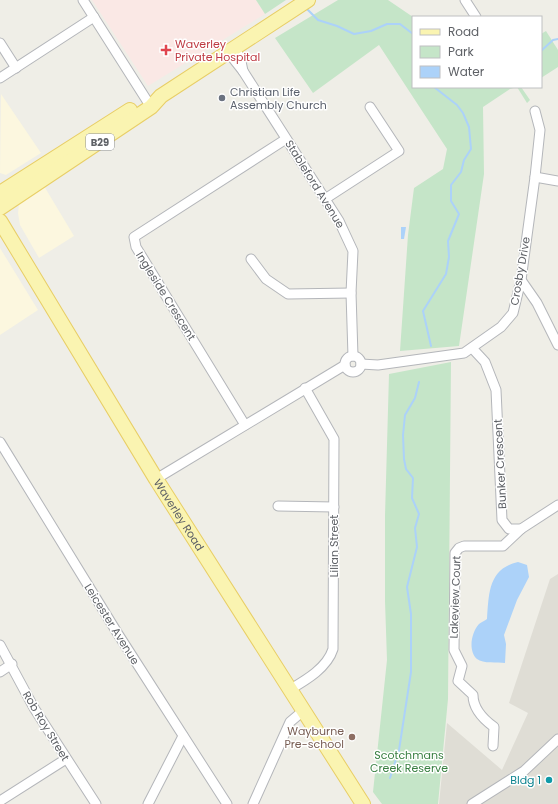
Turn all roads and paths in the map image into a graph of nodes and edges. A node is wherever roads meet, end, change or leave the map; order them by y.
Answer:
1 (83, 0) edge
2 (465, 0) edge
3 (304, 3) edge
4 (475, 16) edge
5 (94, 17) junction
6 (0, 43) edge
7 (231, 50) junction
8 (16, 68) junction
9 (0, 78) edge
10 (149, 104) junction
11 (370, 107) dead end
12 (536, 111) dead end
13 (286, 139) junction
14 (535, 177) junction
15 (558, 181) edge
16 (7, 191) edge
17 (325, 199) junction
18 (0, 208) edge
19 (2, 230) edge
20 (251, 259) dead end
21 (521, 280) junction
22 (351, 294) junction
23 (558, 346) edge
24 (472, 348) junction
25 (353, 356) junction
26 (361, 364) junction
27 (344, 365) junction
28 (305, 388) junction
29 (246, 425) junction
30 (0, 442) edge
31 (156, 480) junction
32 (558, 505) edge
33 (278, 506) dead end
34 (334, 506) junction
35 (521, 530) junction
36 (0, 645) edge
37 (12, 664) junction
38 (0, 672) edge
39 (289, 690) junction
40 (303, 711) junction
41 (183, 736) junction
42 (558, 739) edge
43 (494, 746) dead end
44 (66, 759) junction
45 (0, 801) edge
46 (96, 804) edge
47 (148, 804) edge
48 (227, 804) edge
49 (253, 804) edge
50 (363, 804) edge
51 (472, 804) edge

1 - 5 street
2 - 4 street
3 - 7 main road, B29
5 - 8 street
5 - 10 street
6 - 8 street
7 - 10 main road, B29
7 - 13 street, Stableford Avenue
8 - 9 street
10 - 16 main road, B29
11 - 17 street
12 - 14 street, Crosby Drive
13 - 17 street, Stableford Avenue
13 - 29 street, Ingleside Crescent
14 - 15 street
14 - 21 street, Crosby Drive
16 - 18 main road, B29
16 - 19 main road
17 - 22 street, Stableford Avenue
19 - 31 main road, Waverley Road
20 - 22 street
21 - 23 street
21 - 24 street, Crosby Drive
22 - 25 street, Stableford Avenue
24 - 26 street, Crosby Drive
24 - 35 street, Bunker Crescent
25 - 26 street
25 - 27 street
26 - 27 street
27 - 28 street
28 - 29 street
28 - 34 street, Lilian Street
29 - 31 street
30 - 41 street, Leicester Avenue
31 - 39 main road, Waverley Road
32 - 35 street
33 - 34 street
34 - 39 street, Lilian Street
35 - 43 street, Lakeview Court
36 - 37 street, Rob Roy Street
37 - 38 street
37 - 44 street, Rob Roy Street
39 - 40 main road, Waverley Road
40 - 49 street
40 - 50 main road, Waverley Road
41 - 47 street
41 - 48 street, Leicester Avenue
42 - 51 street
44 - 45 street
44 - 46 street, Rob Roy Street

